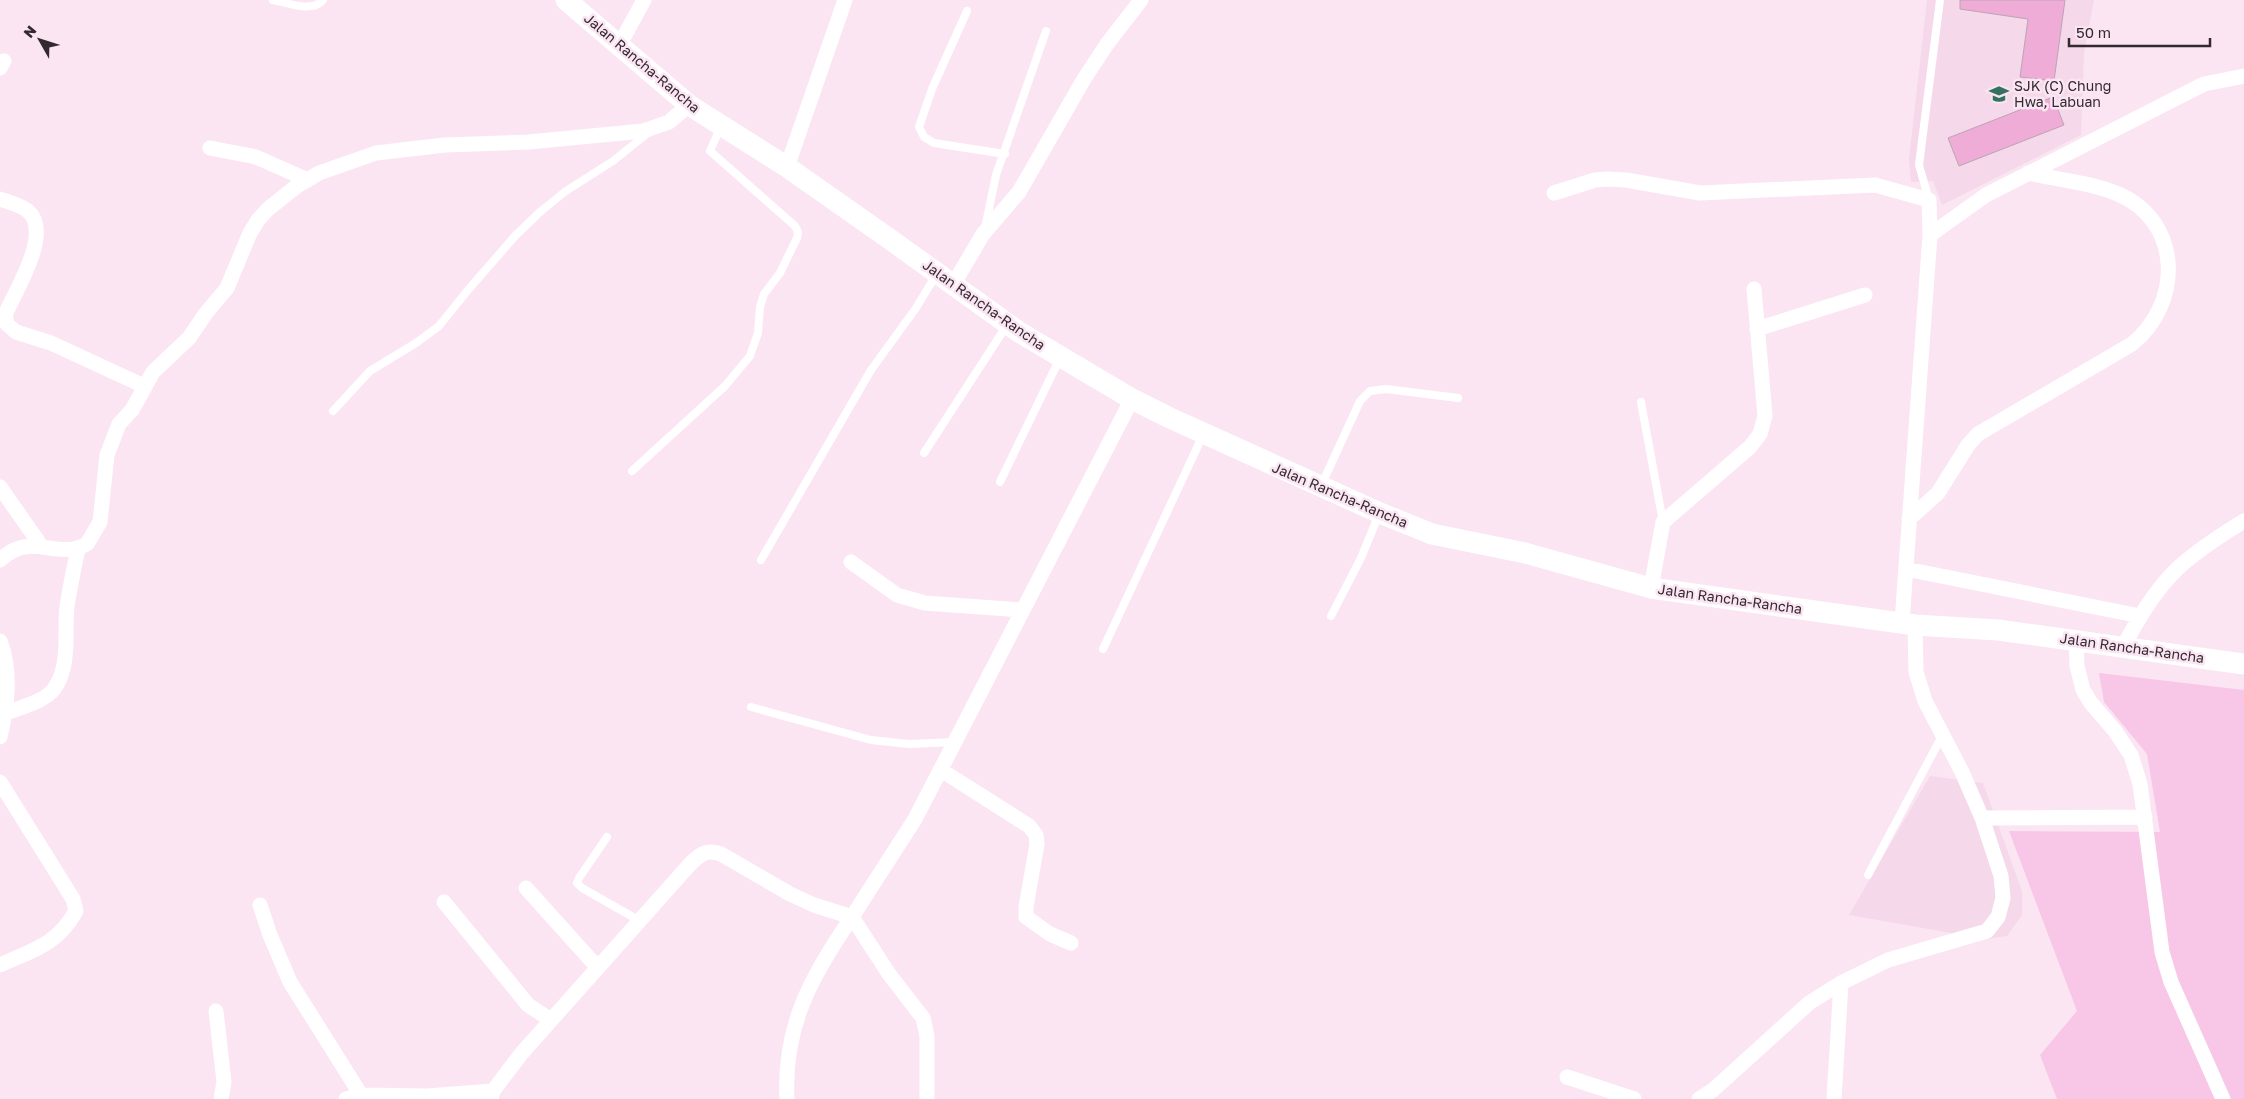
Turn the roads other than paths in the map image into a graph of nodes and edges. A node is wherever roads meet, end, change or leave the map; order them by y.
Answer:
1 (273, 0) edge
2 (323, 0) edge
3 (644, 0) edge
4 (845, 0) edge
5 (1141, 0) edge
6 (1940, 0) edge
7 (568, 1) edge
8 (967, 11) dead end
9 (1046, 31) dead end
10 (619, 46) junction
11 (2244, 76) edge
12 (689, 105) junction
13 (722, 125) junction
14 (656, 127) junction
15 (210, 148) dead end
16 (1004, 154) junction
17 (786, 167) junction
18 (2028, 174) junction
19 (308, 180) junction
20 (1554, 193) dead end
21 (0, 198) edge
22 (1929, 200) junction
23 (984, 234) junction
24 (1930, 235) junction
25 (945, 279) junction
26 (1754, 289) dead end
27 (1865, 295) dead end
28 (1008, 324) junction
29 (1757, 329) junction
30 (1061, 357) junction
31 (144, 386) junction
32 (1458, 398) dead end
33 (1132, 399) junction
34 (1641, 402) dead end
35 (333, 411) dead end
36 (1203, 434) junction
37 (924, 453) dead end
38 (632, 471) dead end
39 (1000, 482) dead end
40 (0, 487) edge
41 (1320, 488) junction
42 (1380, 513) junction
43 (1909, 519) junction
44 (2244, 521) edge
45 (1664, 522) junction
46 (42, 547) junction
47 (78, 549) junction
48 (0, 560) edge
49 (761, 560) dead end
50 (851, 562) dead end
51 (1906, 569) junction
52 (1651, 588) junction
53 (1022, 610) junction
54 (1330, 616) dead end
55 (2140, 616) junction
56 (1908, 623) junction
57 (2076, 641) junction
58 (0, 642) edge
59 (2123, 647) junction
60 (1103, 649) dead end
61 (2244, 664) edge
62 (751, 707) dead end
63 (3, 717) edge
64 (1943, 735) junction
65 (0, 737) edge
66 (956, 742) junction
67 (941, 770) junction
68 (0, 782) edge
69 (2145, 817) junction
70 (1982, 818) junction
71 (607, 837) dead end
72 (1868, 875) dead end
73 (526, 888) dead end
74 (444, 902) dead end
75 (260, 905) dead end
76 (852, 916) junction
77 (640, 921) junction
78 (1071, 943) dead end
79 (0, 965) edge
80 (598, 968) junction
81 (1841, 983) junction
82 (216, 1011) dead end
83 (551, 1020) junction
84 (1567, 1077) dead end
85 (361, 1095) junction
86 (492, 1095) edge
87 (222, 1099) edge
88 (346, 1099) edge
89 (787, 1099) edge
90 (927, 1099) edge
91 (1634, 1099) edge
92 (1699, 1099) edge
93 (1834, 1099) edge
94 (2223, 1099) edge

1 - 2 lane
3 - 10 street
4 - 17 street
5 - 23 street
6 - 22 lane
7 - 10 main road, Jalan Rancha-Rancha
8 - 16 lane
9 - 16 lane
10 - 12 main road, Jalan Rancha-Rancha
11 - 18 street
12 - 13 main road, Jalan Rancha-Rancha
12 - 14 street
13 - 17 main road, Jalan Rancha-Rancha
13 - 38 lane
14 - 19 street
14 - 35 lane
15 - 19 street
16 - 23 lane
17 - 25 main road, Jalan Rancha-Rancha
18 - 24 street
18 - 43 street
19 - 31 street
20 - 22 street
21 - 31 street
22 - 24 street
23 - 25 street
24 - 43 street
25 - 28 main road, Jalan Rancha-Rancha
25 - 49 lane
26 - 29 street
27 - 29 street
28 - 30 main road, Jalan Rancha-Rancha
28 - 37 lane
29 - 45 street
30 - 33 main road, Jalan Rancha-Rancha
30 - 39 lane
31 - 47 street
32 - 41 lane
33 - 36 main road, Jalan Rancha-Rancha
33 - 53 street
34 - 45 lane
36 - 41 main road, Jalan Rancha-Rancha
36 - 60 lane
40 - 46 street
41 - 42 main road, Jalan Rancha-Rancha
42 - 52 main road, Jalan Rancha-Rancha
42 - 54 lane
43 - 51 street
44 - 55 street
45 - 52 street
46 - 47 street
46 - 48 street
47 - 63 street
50 - 53 street
51 - 55 street
51 - 56 street
52 - 56 main road, Jalan Rancha-Rancha
53 - 66 street
55 - 59 street
56 - 57 main road, Jalan Rancha-Rancha
56 - 64 street
57 - 59 main road, Jalan Rancha-Rancha
57 - 69 street
58 - 63 street
59 - 61 main road, Jalan Rancha-Rancha
62 - 66 lane
63 - 65 street
64 - 70 street
64 - 72 lane
66 - 67 street
67 - 76 street
67 - 78 street
68 - 79 street
69 - 70 street
69 - 94 street
70 - 81 street
71 - 77 lane
73 - 80 street
74 - 83 street
75 - 85 street
76 - 77 street
76 - 89 street
76 - 90 street
77 - 80 street
80 - 83 street
81 - 92 street
81 - 93 street
82 - 87 street
83 - 86 street
84 - 91 street
85 - 86 street
85 - 88 street

